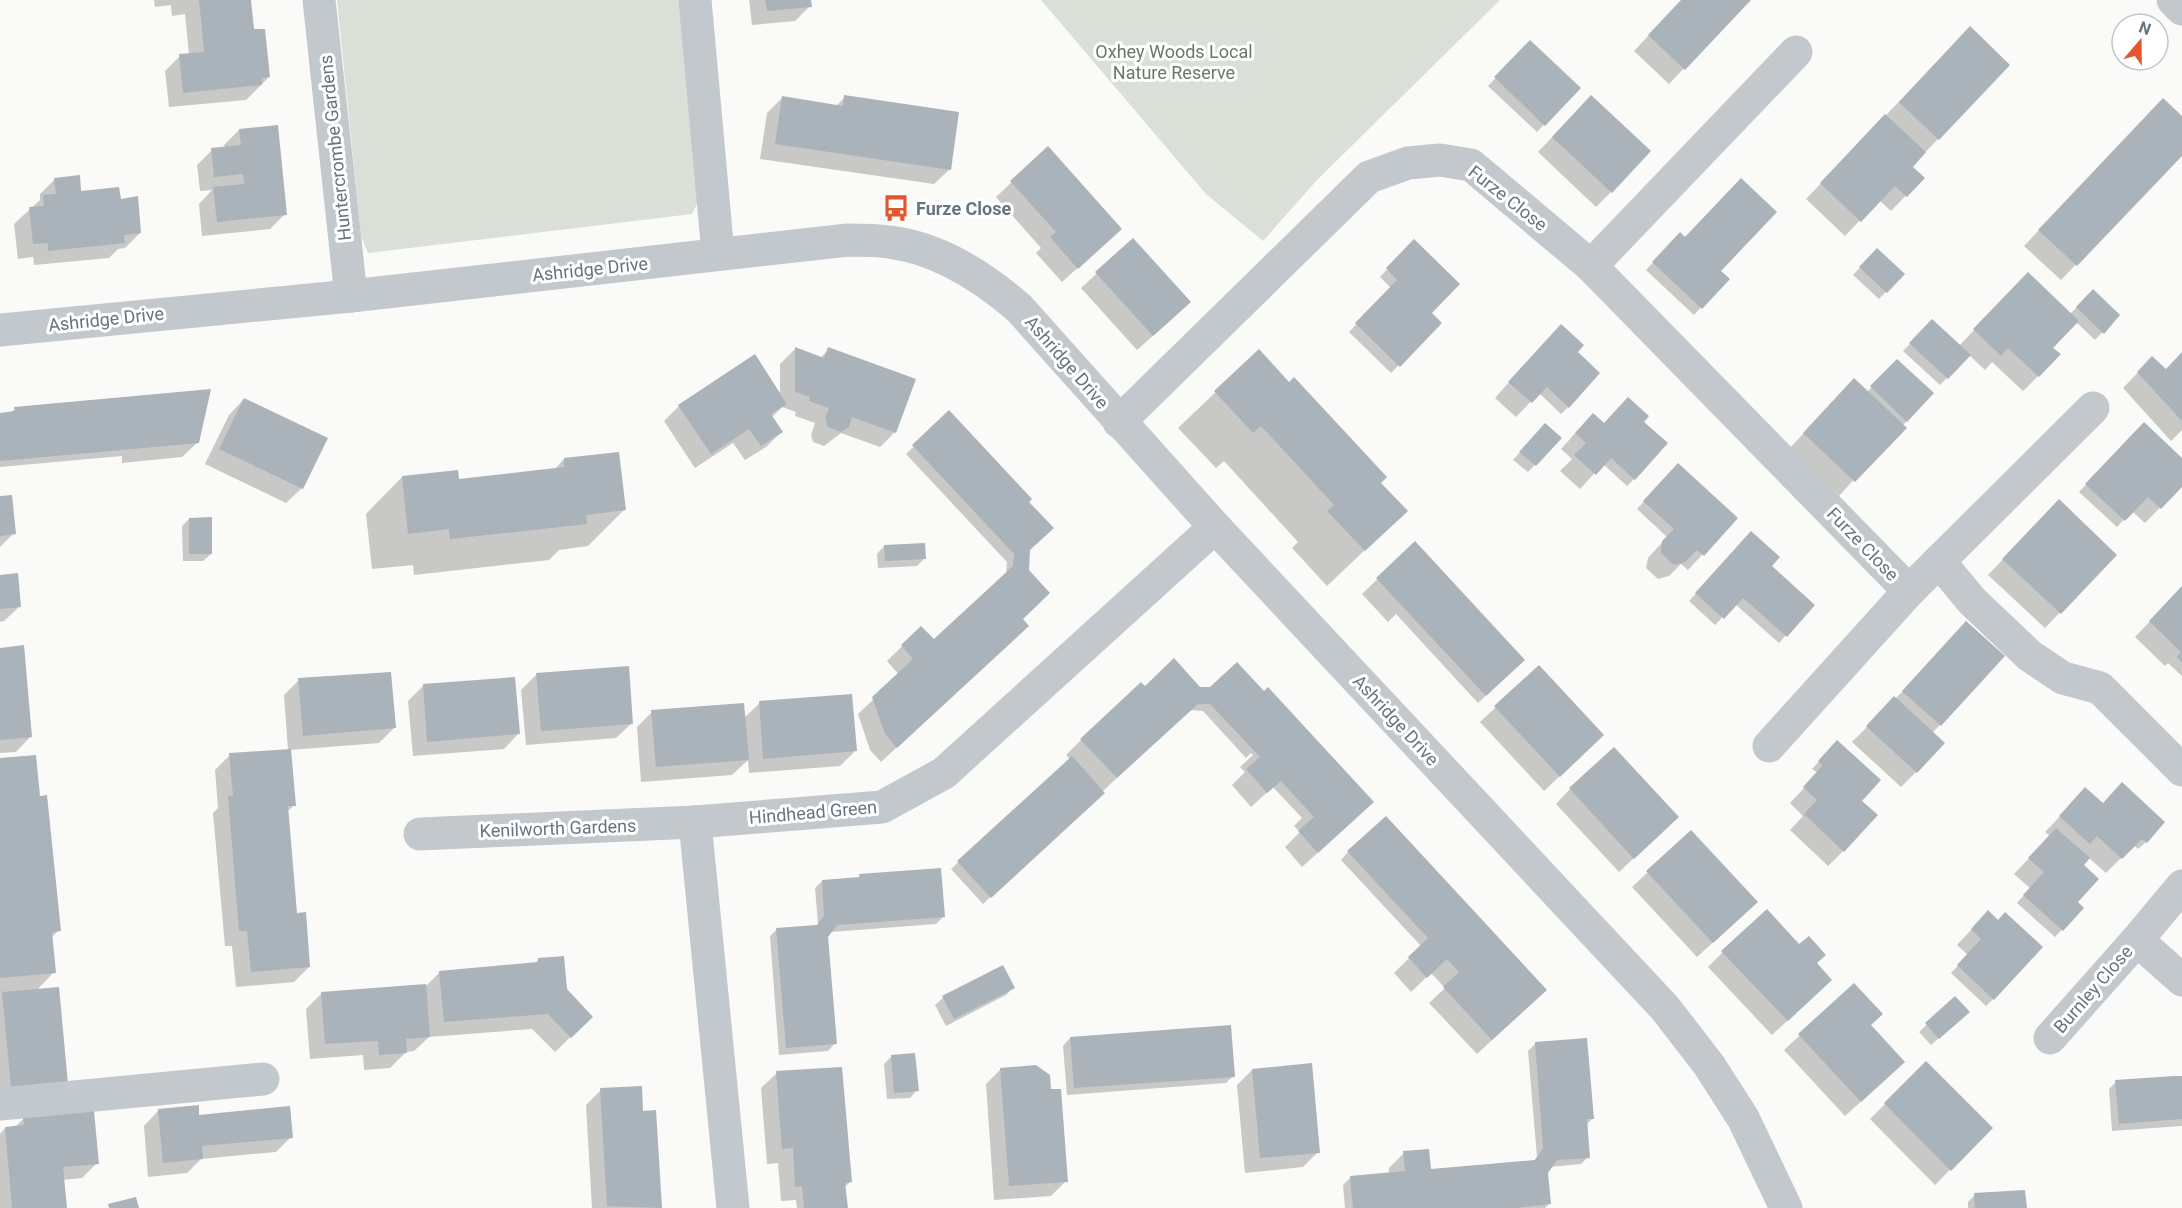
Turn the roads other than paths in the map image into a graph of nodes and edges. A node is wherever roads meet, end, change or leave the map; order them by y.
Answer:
1 (319, 0) edge
2 (695, 0) edge
3 (2173, 0) edge
4 (2182, 9) edge
5 (1796, 52) dead end
6 (718, 254) junction
7 (1590, 266) junction
8 (351, 296) junction
9 (0, 330) edge
10 (2092, 408) dead end
11 (1119, 422) junction
12 (1215, 527) junction
13 (1939, 561) junction
14 (1909, 591) junction
15 (1770, 746) dead end
16 (2182, 770) edge
17 (695, 822) junction
18 (420, 834) dead end
19 (2182, 886) edge
20 (2137, 940) junction
21 (2182, 980) edge
22 (2050, 1038) dead end
23 (263, 1079) dead end
24 (0, 1104) edge
25 (1778, 1205) edge
26 (733, 1208) edge

1 - 8 street, Huntercrombe Gardens
2 - 6 street
3 - 4 street
5 - 7 street
6 - 8 street, Ashridge Drive
6 - 11 street, Ashridge Drive
7 - 11 street, Furze Close
7 - 14 street, Furze Close
8 - 9 street, Ashridge Drive
10 - 13 street, Furze Close
11 - 12 street, Ashridge Drive
12 - 17 street, Hindhead Green
12 - 25 street, Ashridge Drive
13 - 14 street, Furze Close
13 - 16 street
14 - 15 street, Furze Close
17 - 18 street, Kenilworth Gardens
17 - 26 street
19 - 20 street, Burnley Close
20 - 21 street, Burnley Close
20 - 22 street, Burnley Close
23 - 24 street

